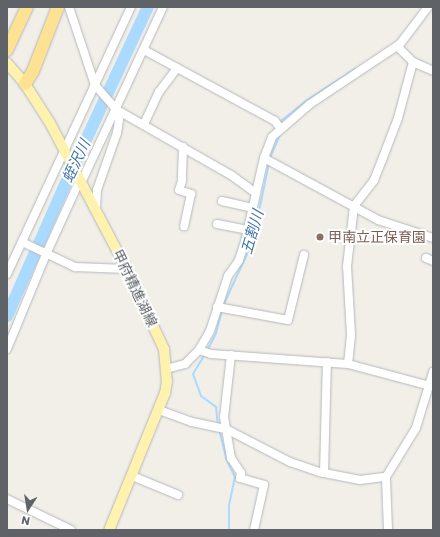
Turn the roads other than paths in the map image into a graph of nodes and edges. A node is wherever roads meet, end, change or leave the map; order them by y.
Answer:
1 (27, 7) edge
2 (61, 7) edge
3 (132, 7) edge
4 (164, 7) edge
5 (426, 8) edge
6 (397, 46) junction
7 (7, 50) edge
8 (144, 50) junction
9 (413, 62) junction
10 (7, 63) edge
11 (177, 68) junction
12 (433, 71) edge
13 (25, 84) junction
14 (96, 87) junction
15 (116, 108) junction
16 (144, 124) junction
17 (280, 128) junction
18 (183, 147) junction
19 (65, 152) junction
20 (264, 158) junction
21 (80, 180) junction
22 (256, 193) junction
23 (222, 200) dead end
24 (354, 206) junction
25 (252, 208) junction
26 (96, 211) junction
27 (217, 224) dead end
28 (184, 226) dead end
29 (247, 230) junction
30 (433, 238) edge
31 (23, 242) junction
32 (46, 252) junction
33 (304, 255) dead end
34 (126, 270) junction
35 (7, 274) edge
36 (217, 307) junction
37 (7, 348) edge
38 (199, 350) junction
39 (231, 355) junction
40 (327, 362) junction
41 (348, 364) junction
42 (166, 369) junction
43 (433, 372) edge
44 (430, 386) junction
45 (159, 410) junction
46 (226, 429) junction
47 (324, 473) junction
48 (132, 476) junction
49 (386, 477) junction
50 (178, 495) dead end
51 (7, 499) edge
52 (71, 530) edge
53 (108, 530) edge
54 (254, 530) edge
55 (388, 530) edge

1 - 7 highway
2 - 13 highway
2 - 14 street
3 - 14 street
4 - 8 street
5 - 6 street
6 - 9 street
6 - 17 street
8 - 11 street
8 - 15 street
9 - 12 street
9 - 24 street
10 - 13 main road, 甲府精進湖線
11 - 16 street
11 - 17 street
13 - 19 main road, 甲府精進湖線
14 - 15 street
14 - 19 street
15 - 16 street
15 - 21 street
15 - 26 street
16 - 18 street
17 - 20 street
18 - 22 street
18 - 28 street
19 - 21 main road, 甲府精進湖線
19 - 31 street
20 - 22 street
20 - 24 street
21 - 26 main road, 甲府精進湖線
21 - 32 street
22 - 25 street
23 - 25 street
24 - 30 street
24 - 41 street
25 - 29 street
26 - 34 main road, 甲府精進湖線
27 - 29 street
29 - 36 street
31 - 32 street
31 - 35 street
32 - 34 street
32 - 37 street
33 - 36 street
34 - 42 main road, 甲府精進湖線
36 - 38 street
38 - 39 street
38 - 42 street
39 - 40 street
39 - 46 street
40 - 41 street
40 - 47 street
41 - 44 street
42 - 45 main road, 甲府精進湖線
43 - 44 street
44 - 49 street
45 - 46 street
45 - 48 main road, 甲府精進湖線
46 - 47 street
46 - 54 street
47 - 49 street
48 - 50 street
48 - 53 main road, 甲府精進湖線
49 - 55 street
51 - 52 street

